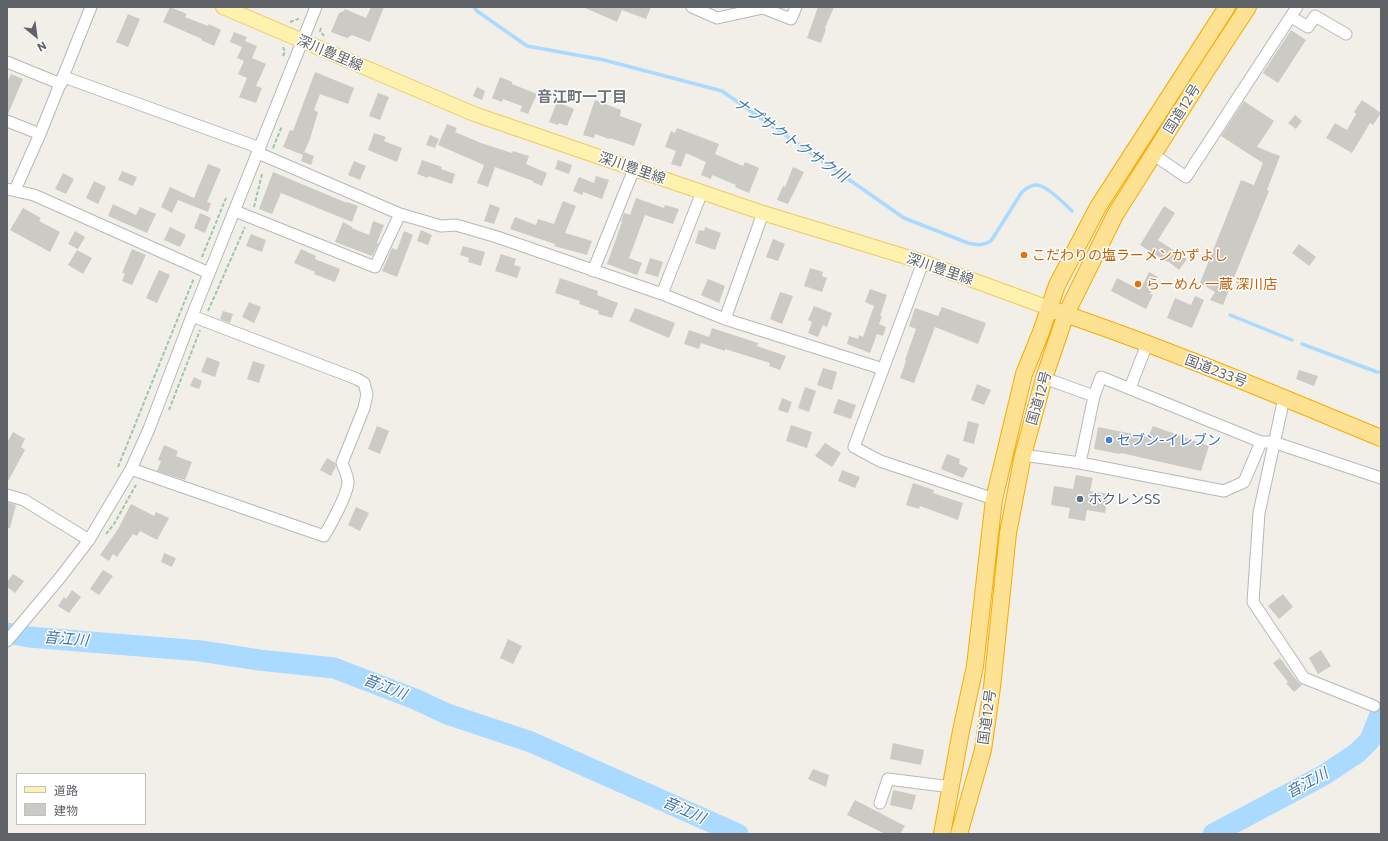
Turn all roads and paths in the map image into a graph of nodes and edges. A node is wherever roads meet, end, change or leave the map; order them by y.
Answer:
1 (91, 7) edge
2 (224, 7) edge
3 (316, 7) edge
4 (692, 7) edge
5 (796, 7) edge
6 (1227, 7) edge
7 (1248, 7) edge
8 (1294, 12) edge
9 (1346, 34) dead end
10 (303, 42) junction
11 (7, 62) edge
12 (62, 81) junction
13 (7, 121) edge
14 (40, 134) junction
15 (259, 151) junction
16 (1154, 155) junction
17 (634, 168) junction
18 (11, 190) edge
19 (702, 192) junction
20 (227, 195) dead end
21 (234, 211) junction
22 (763, 213) junction
23 (400, 214) junction
24 (923, 262) junction
25 (198, 268) junction
26 (593, 271) junction
27 (209, 273) junction
28 (662, 294) junction
29 (1049, 308) junction
30 (1066, 314) junction
31 (192, 316) junction
32 (725, 318) junction
33 (1147, 344) junction
34 (883, 369) junction
35 (1044, 378) junction
36 (1130, 388) junction
37 (1094, 396) junction
38 (1284, 398) junction
39 (1381, 438) edge
40 (1261, 442) junction
41 (1273, 442) junction
42 (1023, 455) junction
43 (1080, 463) junction
44 (131, 469) junction
45 (116, 472) dead end
46 (1381, 478) edge
47 (7, 495) edge
48 (994, 499) junction
49 (89, 540) junction
50 (7, 641) edge
51 (1374, 706) dead end
52 (951, 787) junction
53 (880, 803) dead end
54 (942, 834) edge
55 (959, 834) edge

1 - 12 street
2 - 10 main road, 深川豊里線
3 - 10 street
4 - 5 street
6 - 29 highway, 国道12号
7 - 16 highway, 国道12号
8 - 9 street
8 - 16 street
10 - 15 street
10 - 17 main road, 深川豊里線
11 - 12 street
12 - 14 street
12 - 15 street
13 - 14 street
14 - 18 street
15 - 21 street
15 - 23 street
16 - 30 highway, 国道12号
17 - 19 main road, 深川豊里線
17 - 26 street
18 - 25 street
19 - 22 main road, 深川豊里線
19 - 28 street
20 - 25 path
21 - 23 street
21 - 27 street
22 - 24 main road, 深川豊里線
22 - 32 street
23 - 26 street
24 - 29 main road, 深川豊里線
24 - 34 street
25 - 27 street
25 - 45 path
26 - 28 street
27 - 31 street
28 - 32 street
29 - 30 highway, 国道233号
29 - 48 highway, 国道12号
30 - 33 highway, 国道233号
30 - 35 highway, 国道12号
31 - 44 street
31 - 44 street
32 - 34 street
33 - 36 street
33 - 38 highway, 国道233号
34 - 48 street
35 - 37 street
35 - 42 highway, 国道12号
36 - 37 street
36 - 40 street
37 - 43 street
38 - 39 highway, 国道233号
38 - 41 street
40 - 41 street
40 - 43 street
41 - 46 street
41 - 51 street
42 - 43 street
42 - 55 highway, 国道12号
44 - 49 street
47 - 49 street
48 - 52 highway, 国道12号
49 - 50 street
52 - 53 street
52 - 54 highway, 国道12号

